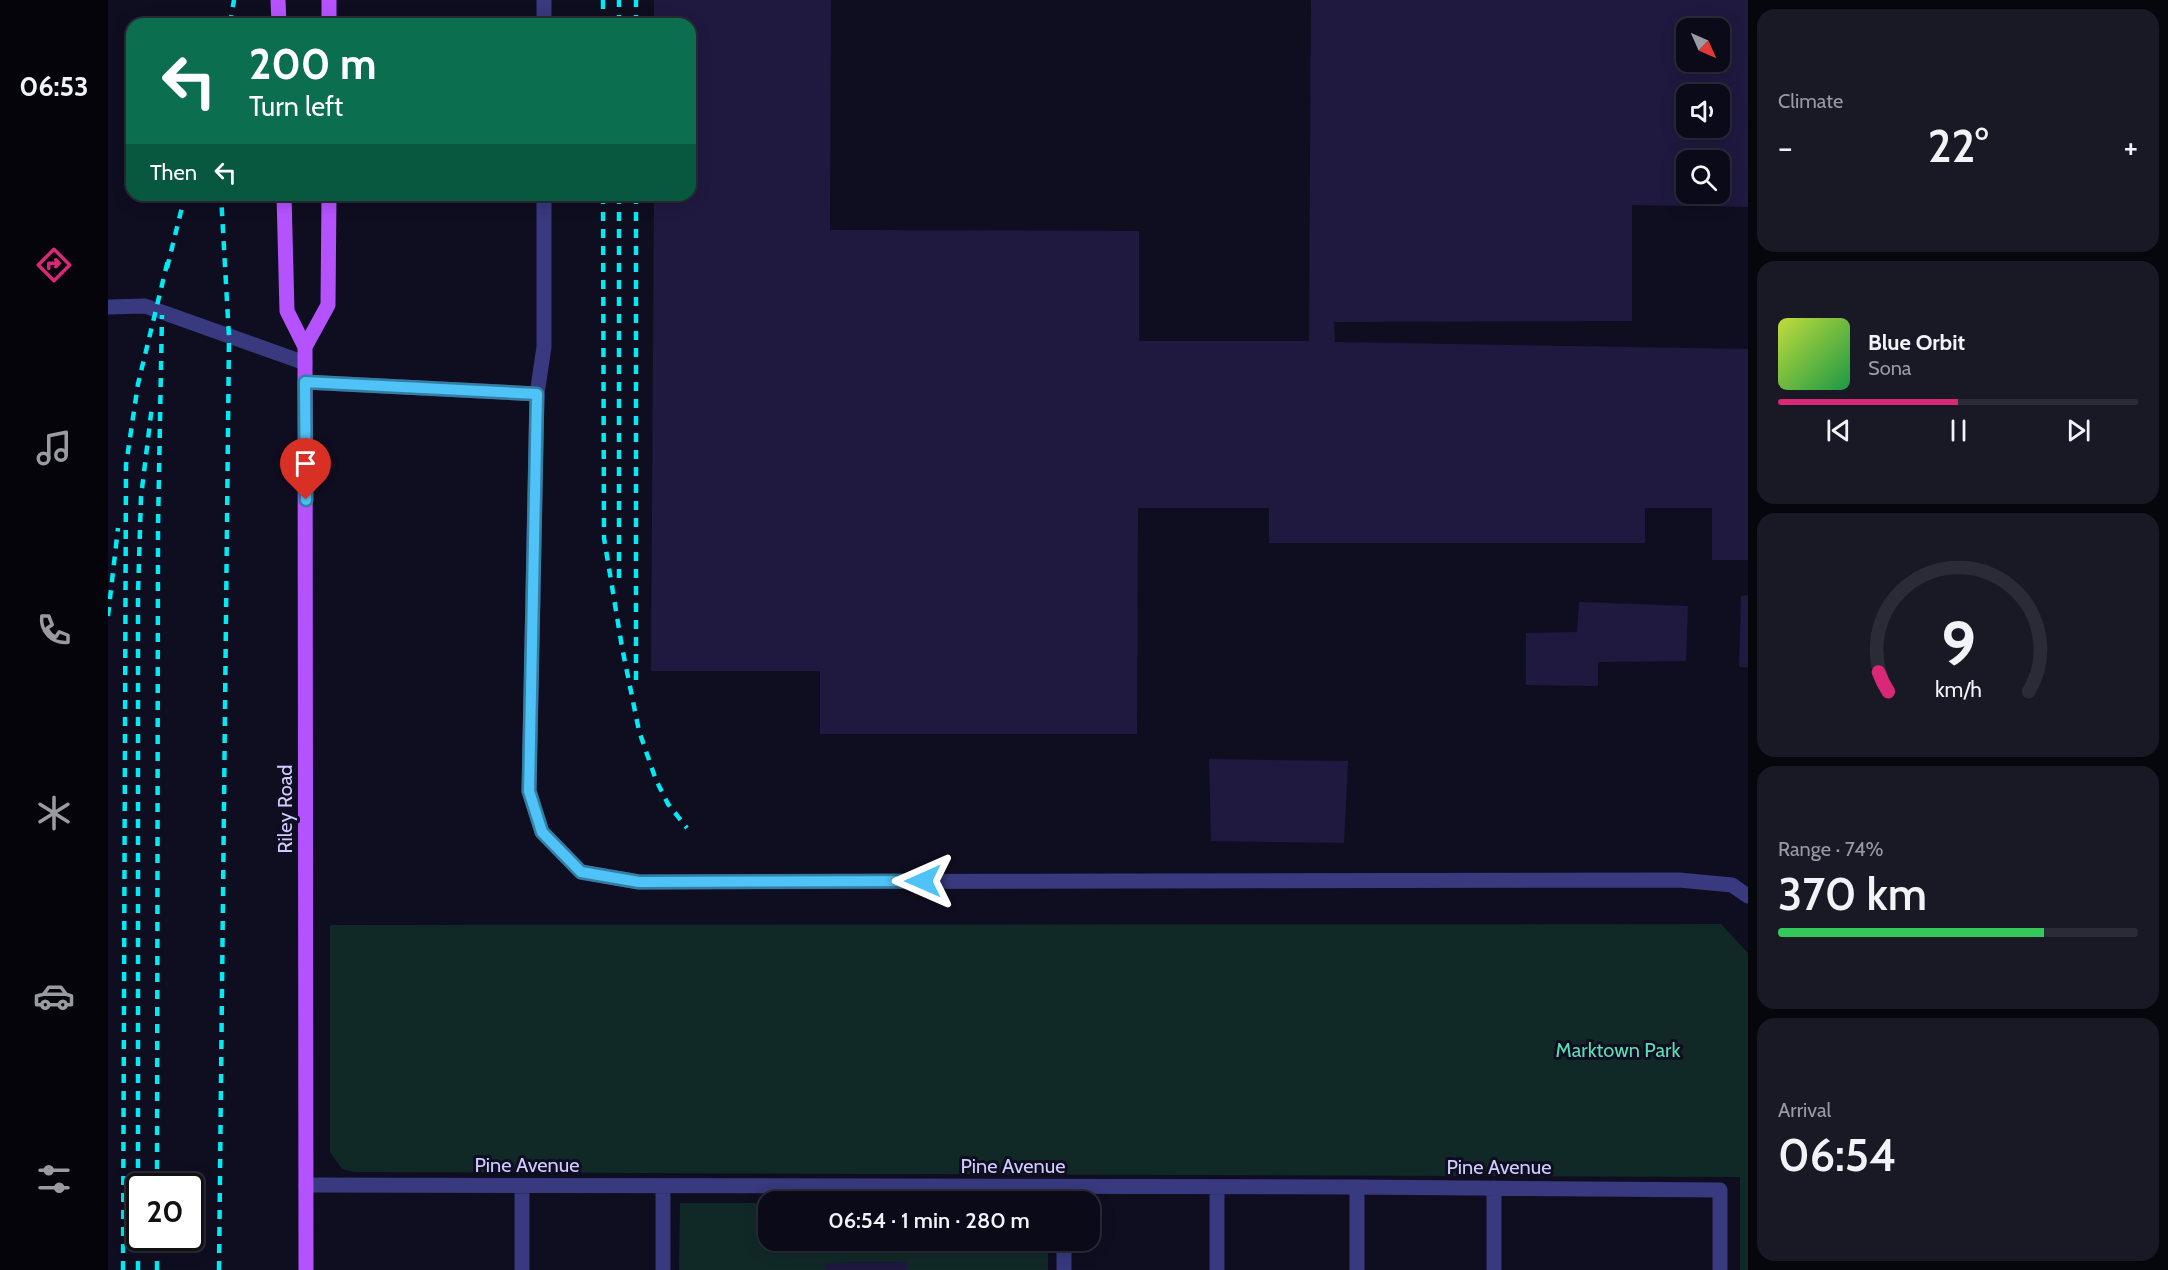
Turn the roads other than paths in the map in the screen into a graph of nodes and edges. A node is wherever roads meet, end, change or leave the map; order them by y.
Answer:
1 (279, 0) edge
2 (329, 0) edge
3 (544, 0) edge
4 (279, 18) edge
5 (329, 18) edge
6 (544, 18) edge
7 (284, 201) edge
8 (329, 201) edge
9 (544, 201) edge
10 (108, 308) edge
11 (305, 347) junction
12 (305, 363) junction
13 (305, 382) junction
14 (537, 394) junction
15 (1746, 892) edge
16 (306, 1185) junction
17 (522, 1186) junction
18 (663, 1186) junction
19 (1217, 1187) junction
20 (1358, 1187) junction
21 (1494, 1188) junction
22 (914, 1191) edge
23 (1100, 1192) edge
24 (1064, 1251) edge
25 (306, 1270) edge
26 (522, 1270) edge
27 (663, 1270) edge
28 (1064, 1270) edge
29 (1217, 1270) edge
30 (1357, 1270) edge
31 (1494, 1270) edge
32 (1720, 1270) edge

1 - 4 main road
2 - 5 main road
3 - 6 street
7 - 11 main road, Riley Road
8 - 11 main road, Riley Road
9 - 14 street
10 - 12 street
11 - 12 main road, Riley Road
12 - 13 main road, Riley Road
13 - 14 street
13 - 16 main road, Riley Road
14 - 15 street
16 - 17 street, Pine Avenue
16 - 25 main road, Riley Road
17 - 18 street, Pine Avenue
17 - 26 street
18 - 22 street, Pine Avenue
18 - 27 street
19 - 20 street, Pine Avenue
19 - 23 street, Pine Avenue
19 - 29 street
20 - 21 street, Pine Avenue
20 - 30 street
21 - 31 street
21 - 32 street, Pine Avenue
24 - 28 street

